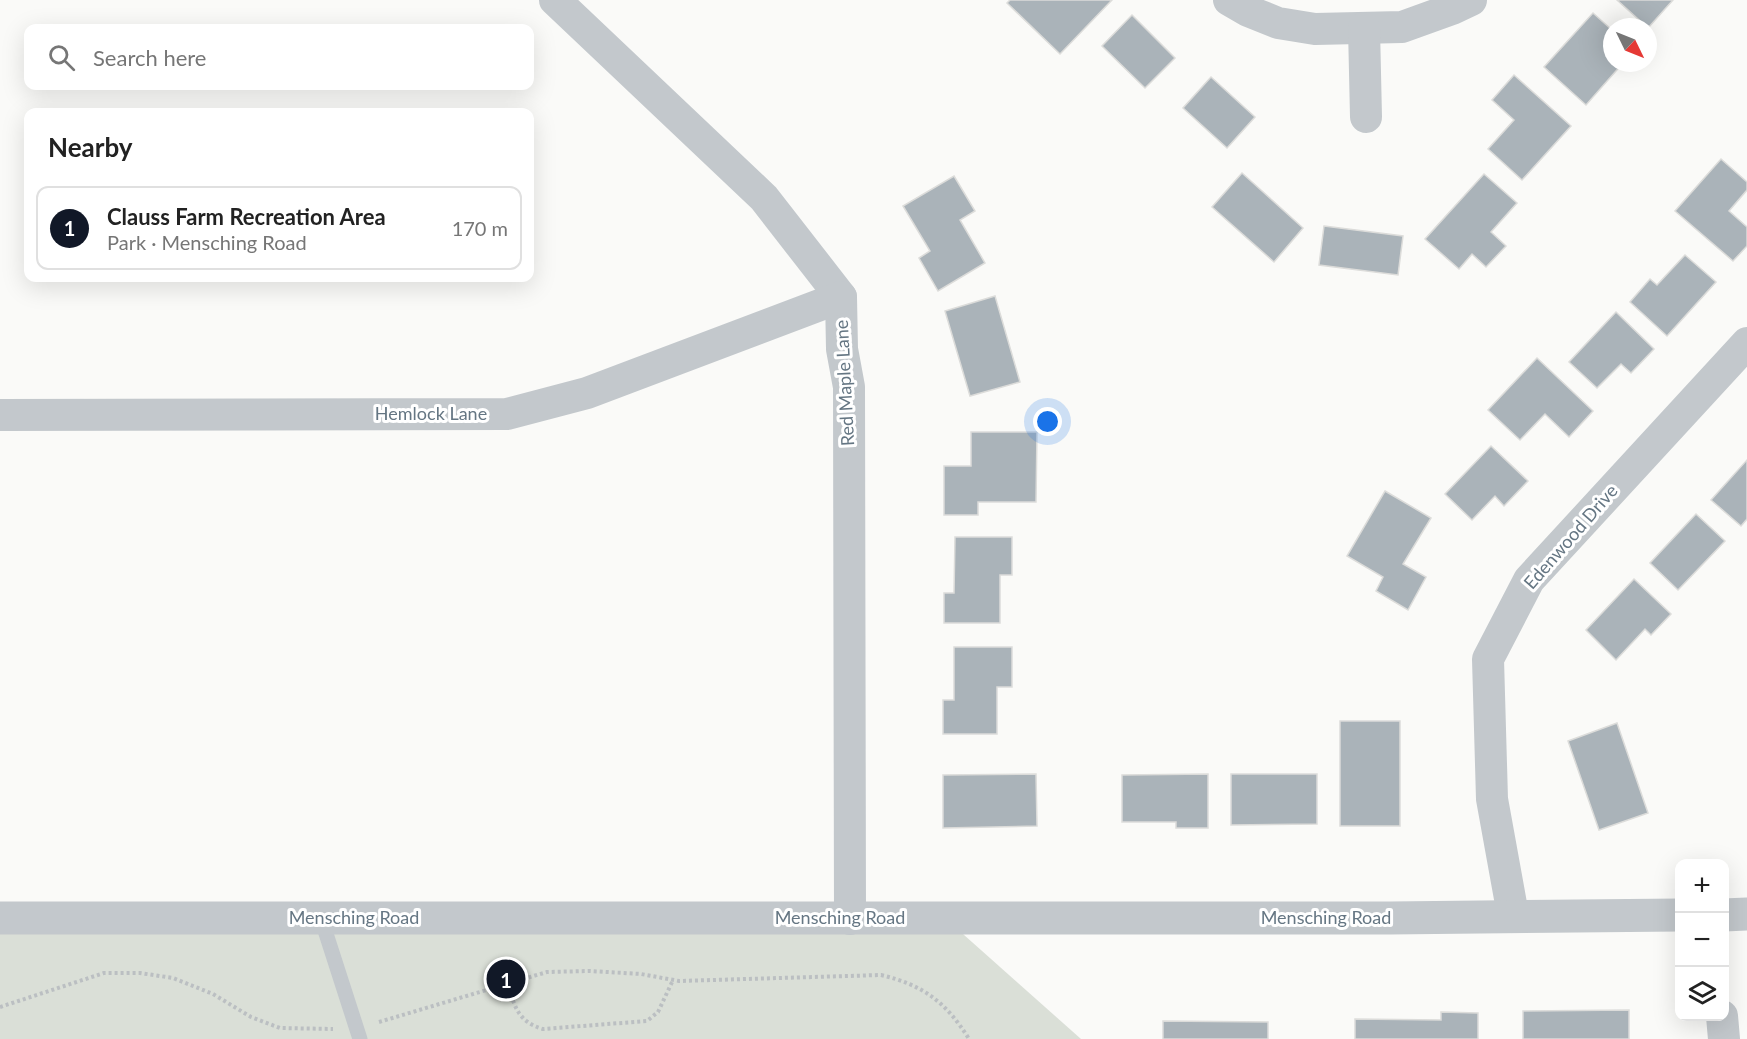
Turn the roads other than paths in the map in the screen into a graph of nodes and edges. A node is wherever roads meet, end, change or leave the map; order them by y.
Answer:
1 (555, 0) edge
2 (1229, 0) edge
3 (1471, 0) edge
4 (1354, 28) junction
5 (1366, 117) dead end
6 (841, 297) junction
7 (1747, 343) edge
8 (0, 415) edge
9 (1747, 914) edge
10 (1513, 915) junction
11 (1675, 915) edge
12 (1729, 915) edge
13 (0, 918) edge
14 (321, 918) junction
15 (850, 918) junction
16 (1722, 1021) edge
17 (358, 1033) edge
18 (1724, 1039) edge

1 - 6 street, Red Maple Lane
2 - 4 street
3 - 4 street
4 - 5 street
6 - 8 street, Hemlock Lane
6 - 15 street, Red Maple Lane
7 - 10 street, Edenwood Drive
9 - 12 street
10 - 11 street, Mensching Road
10 - 15 street, Mensching Road
13 - 14 street, Mensching Road
14 - 15 street, Mensching Road
14 - 17 lane
16 - 18 street

